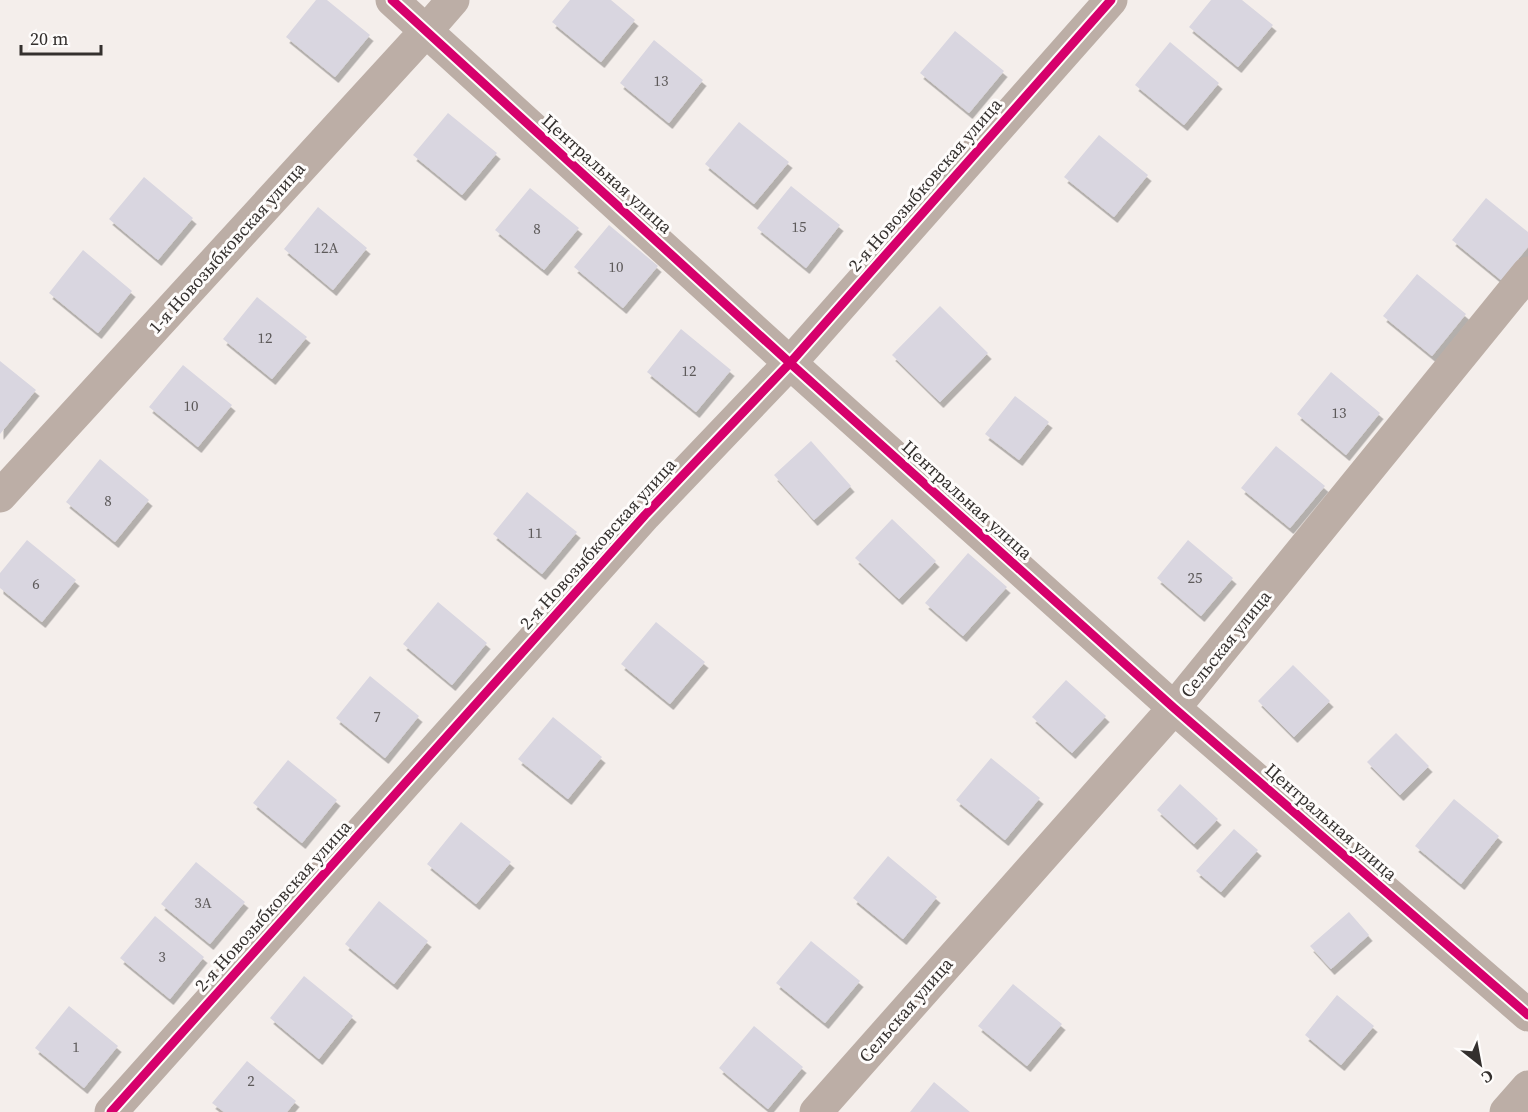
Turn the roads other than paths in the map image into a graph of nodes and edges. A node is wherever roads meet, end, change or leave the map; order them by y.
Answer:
1 (392, 0) edge
2 (453, 0) edge
3 (1111, 0) edge
4 (426, 31) junction
5 (1528, 273) edge
6 (790, 363) junction
7 (0, 496) edge
8 (1173, 708) junction
9 (1528, 1015) edge
10 (1528, 1087) edge
11 (111, 1112) edge
12 (816, 1112) edge
13 (1506, 1112) edge

1 - 4 street, Центральная улица
2 - 4 street, 1-я Новозыбковская улица
3 - 6 street, 2-я Новозыбковская улица
4 - 6 street, Центральная улица
4 - 7 street, 1-я Новозыбковская улица
5 - 8 street, Сельская улица
6 - 8 street, Центральная улица
6 - 11 street, 2-я Новозыбковская улица
8 - 9 street, Центральная улица
8 - 12 street, Сельская улица
10 - 13 street

